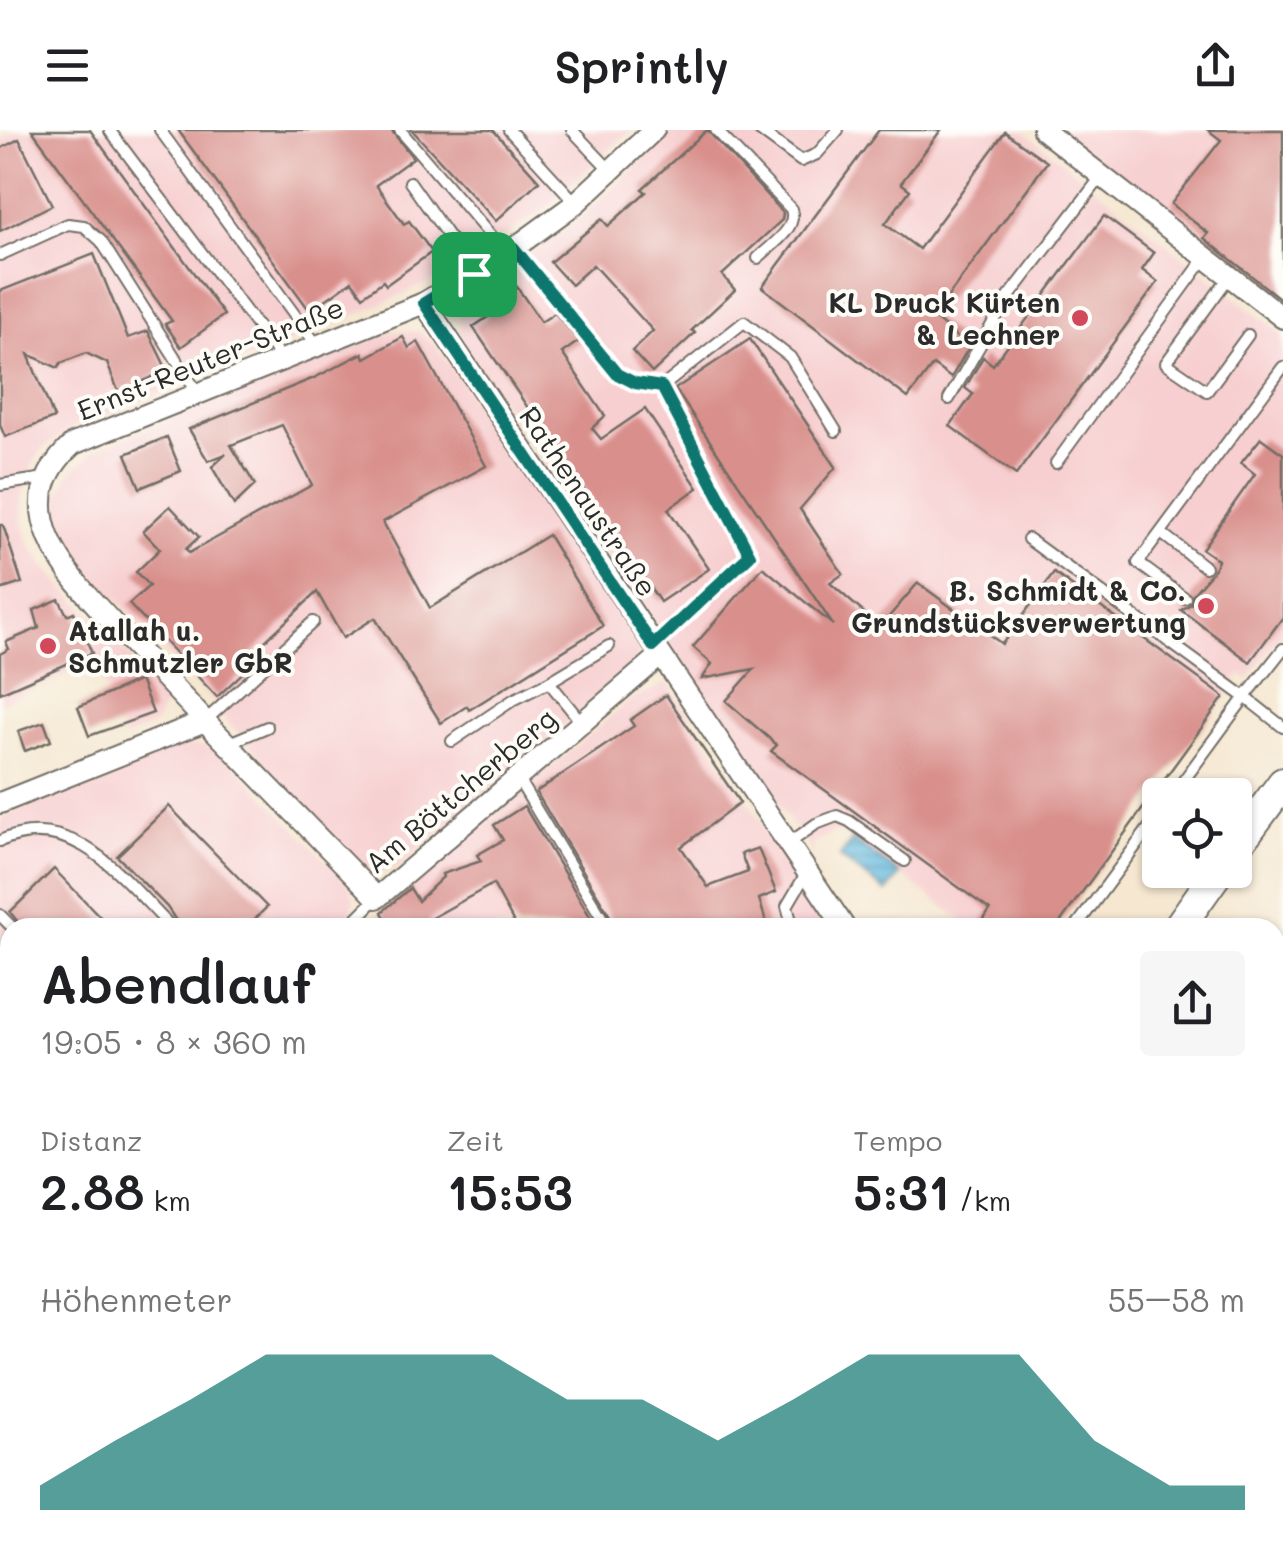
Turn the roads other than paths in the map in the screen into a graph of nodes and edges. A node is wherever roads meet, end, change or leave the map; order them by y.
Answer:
1 (160, 130) edge
2 (400, 130) edge
3 (510, 130) edge
4 (572, 130) edge
5 (654, 130) edge
6 (716, 130) edge
7 (838, 130) edge
8 (1043, 130) edge
9 (110, 131) edge
10 (766, 132) edge
11 (612, 172) junction
12 (1101, 176) junction
13 (410, 182) dead end
14 (576, 203) junction
15 (510, 251) junction
16 (0, 255) edge
17 (758, 258) dead end
18 (1205, 258) junction
19 (474, 273) junction
20 (1229, 277) junction
21 (424, 303) junction
22 (1283, 318) edge
23 (1248, 334) dead end
24 (316, 344) junction
25 (281, 358) junction
26 (1283, 366) edge
27 (662, 387) junction
28 (196, 392) junction
29 (949, 399) dead end
30 (836, 431) dead end
31 (1056, 463) dead end
32 (45, 478) junction
33 (0, 486) edge
34 (1161, 533) junction
35 (1028, 539) dead end
36 (1205, 567) dead end
37 (1185, 598) dead end
38 (313, 622) dead end
39 (609, 646) dead end
40 (656, 651) junction
41 (1282, 652) edge
42 (549, 682) junction
43 (1245, 697) junction
44 (206, 721) junction
45 (582, 723) junction
46 (268, 727) dead end
47 (1283, 727) edge
48 (452, 741) dead end
49 (229, 743) junction
50 (517, 778) junction
51 (1185, 778) edge
52 (1283, 782) edge
53 (0, 804) edge
54 (1252, 825) edge
55 (1142, 837) edge
56 (0, 841) edge
57 (788, 844) junction
58 (905, 861) dead end
59 (807, 872) junction
60 (1206, 888) edge
61 (378, 898) junction
62 (162, 918) edge
63 (358, 918) edge
64 (602, 918) edge
65 (790, 918) edge
66 (838, 918) edge
67 (1082, 918) edge
68 (1185, 918) edge

1 - 24 lane
2 - 15 lane
3 - 14 lane
4 - 11 lane
5 - 11 street, Ernst-Reuter-Straße
6 - 17 lane
7 - 10 lane
8 - 12 street
9 - 25 lane
11 - 14 street, Ernst-Reuter-Straße
12 - 18 street
12 - 29 lane
13 - 19 lane
14 - 15 street, Ernst-Reuter-Straße
15 - 19 street, Ernst-Reuter-Straße
15 - 27 lane
16 - 28 lane
18 - 20 street
18 - 31 lane
19 - 21 street, Ernst-Reuter-Straße
20 - 22 street
20 - 23 lane
21 - 24 street, Ernst-Reuter-Straße
21 - 40 street, Rathenaustraße
24 - 25 street, Ernst-Reuter-Straße
25 - 28 street, Ernst-Reuter-Straße
26 - 34 lane
27 - 30 lane
27 - 40 lane
28 - 32 street, Ernst-Reuter-Straße
32 - 33 lane
32 - 44 street
34 - 36 lane
34 - 37 lane
35 - 43 lane
38 - 44 lane
39 - 42 lane
40 - 45 street, Am Böttcherberg
40 - 57 street, Rathenaustraße
41 - 43 lane
42 - 45 lane
42 - 48 lane
43 - 47 lane
43 - 51 lane
44 - 49 street, Am Böttcherberg
44 - 53 street
45 - 50 street, Am Böttcherberg
46 - 49 lane
49 - 61 street, Am Böttcherberg
50 - 61 street, Am Böttcherberg
50 - 64 lane
52 - 54 main road
55 - 67 lane
56 - 62 lane
57 - 58 lane
57 - 59 street, Rathenaustraße
59 - 65 lane
59 - 66 street, Rathenaustraße
60 - 68 main road
61 - 63 lane

